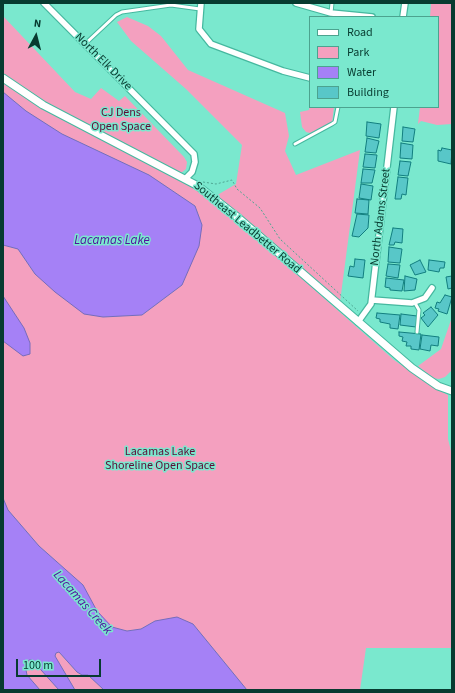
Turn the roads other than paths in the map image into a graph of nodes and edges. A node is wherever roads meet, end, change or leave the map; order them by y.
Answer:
1 (44, 3) edge
2 (296, 3) edge
3 (332, 3) edge
4 (404, 3) edge
5 (201, 6) edge
6 (331, 12) junction
7 (364, 16) edge
8 (403, 16) edge
9 (85, 44) junction
10 (3, 78) edge
11 (309, 78) edge
12 (338, 108) edge
13 (394, 108) edge
14 (296, 144) dead end
15 (186, 178) junction
16 (432, 288) dead end
17 (372, 300) junction
18 (415, 303) junction
19 (358, 322) junction
20 (417, 332) dead end
21 (452, 391) edge

1 - 9 street, North Elk Drive
2 - 6 street
3 - 6 lane
4 - 8 street
5 - 9 lane
5 - 11 street
6 - 7 street
9 - 15 street, North Elk Drive
10 - 15 street, Southeast Leadbetter Road
12 - 14 lane
13 - 17 street, North Adams Street
15 - 19 street, Southeast Leadbetter Road
16 - 18 street
17 - 18 street
17 - 19 street, North Adams Street
18 - 20 lane
19 - 21 street, Southeast Leadbetter Road

